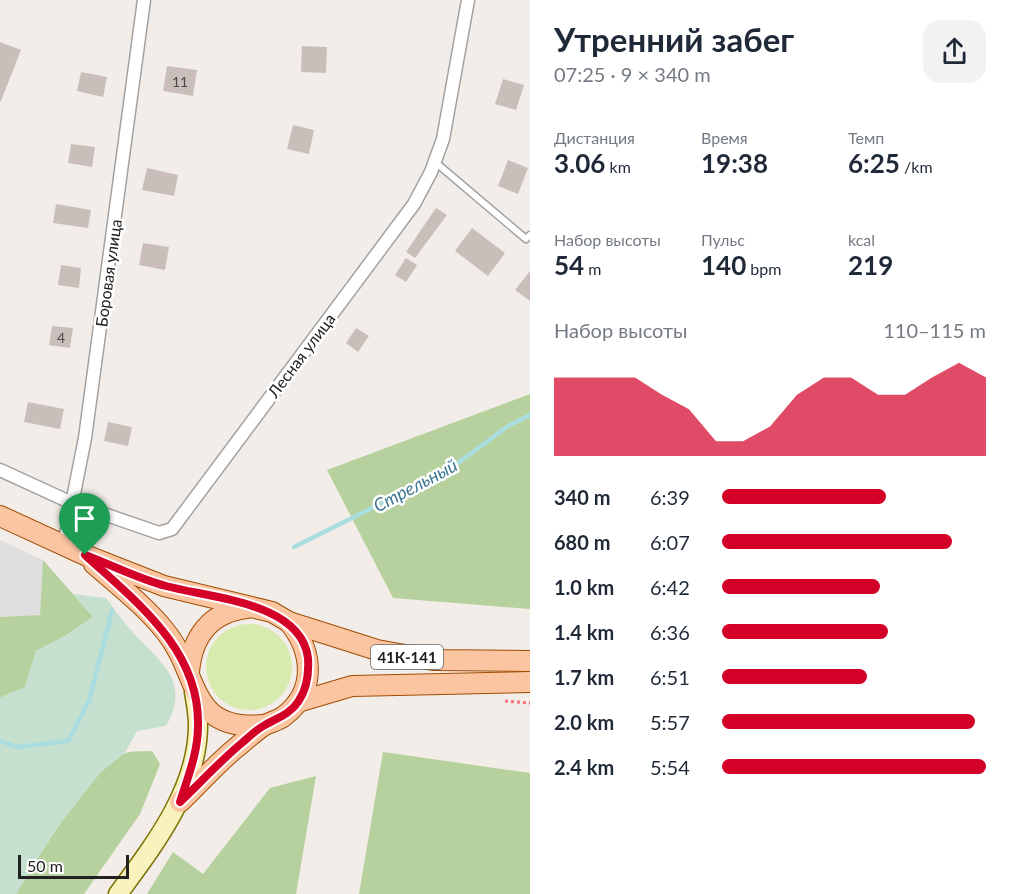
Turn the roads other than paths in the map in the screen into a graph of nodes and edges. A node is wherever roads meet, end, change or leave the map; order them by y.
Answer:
1 (144, 0) edge
2 (468, 0) edge
3 (435, 161) junction
4 (530, 235) edge
5 (0, 470) edge
6 (72, 503) junction
7 (0, 516) edge
8 (64, 544) junction
9 (85, 555) junction
10 (253, 608) junction
11 (289, 622) junction
12 (524, 660) edge
13 (189, 672) junction
14 (530, 682) edge
15 (194, 692) junction
16 (298, 702) junction
17 (264, 725) junction
18 (180, 802) junction
19 (118, 894) edge

1 - 6 street, Боровая улица
2 - 3 street, Лесная улица
3 - 4 lane
3 - 6 street, Лесная улица
5 - 6 street, Лесная улица
6 - 8 street, Боровая улица
7 - 8 main road, 41К-141
8 - 9 main road, 41К-141
9 - 10 main road, 41К-141
9 - 13 main road, 41К-141
10 - 11 main road, 41К-141
10 - 13 main road, 41К-141
11 - 12 main road, 41К-141
11 - 16 main road
13 - 15 main road, 41К-141
14 - 16 main road, 41К-141
15 - 17 main road, 41К-141
15 - 18 main road
16 - 17 main road, 41К-141
17 - 18 main road
18 - 19 main road

